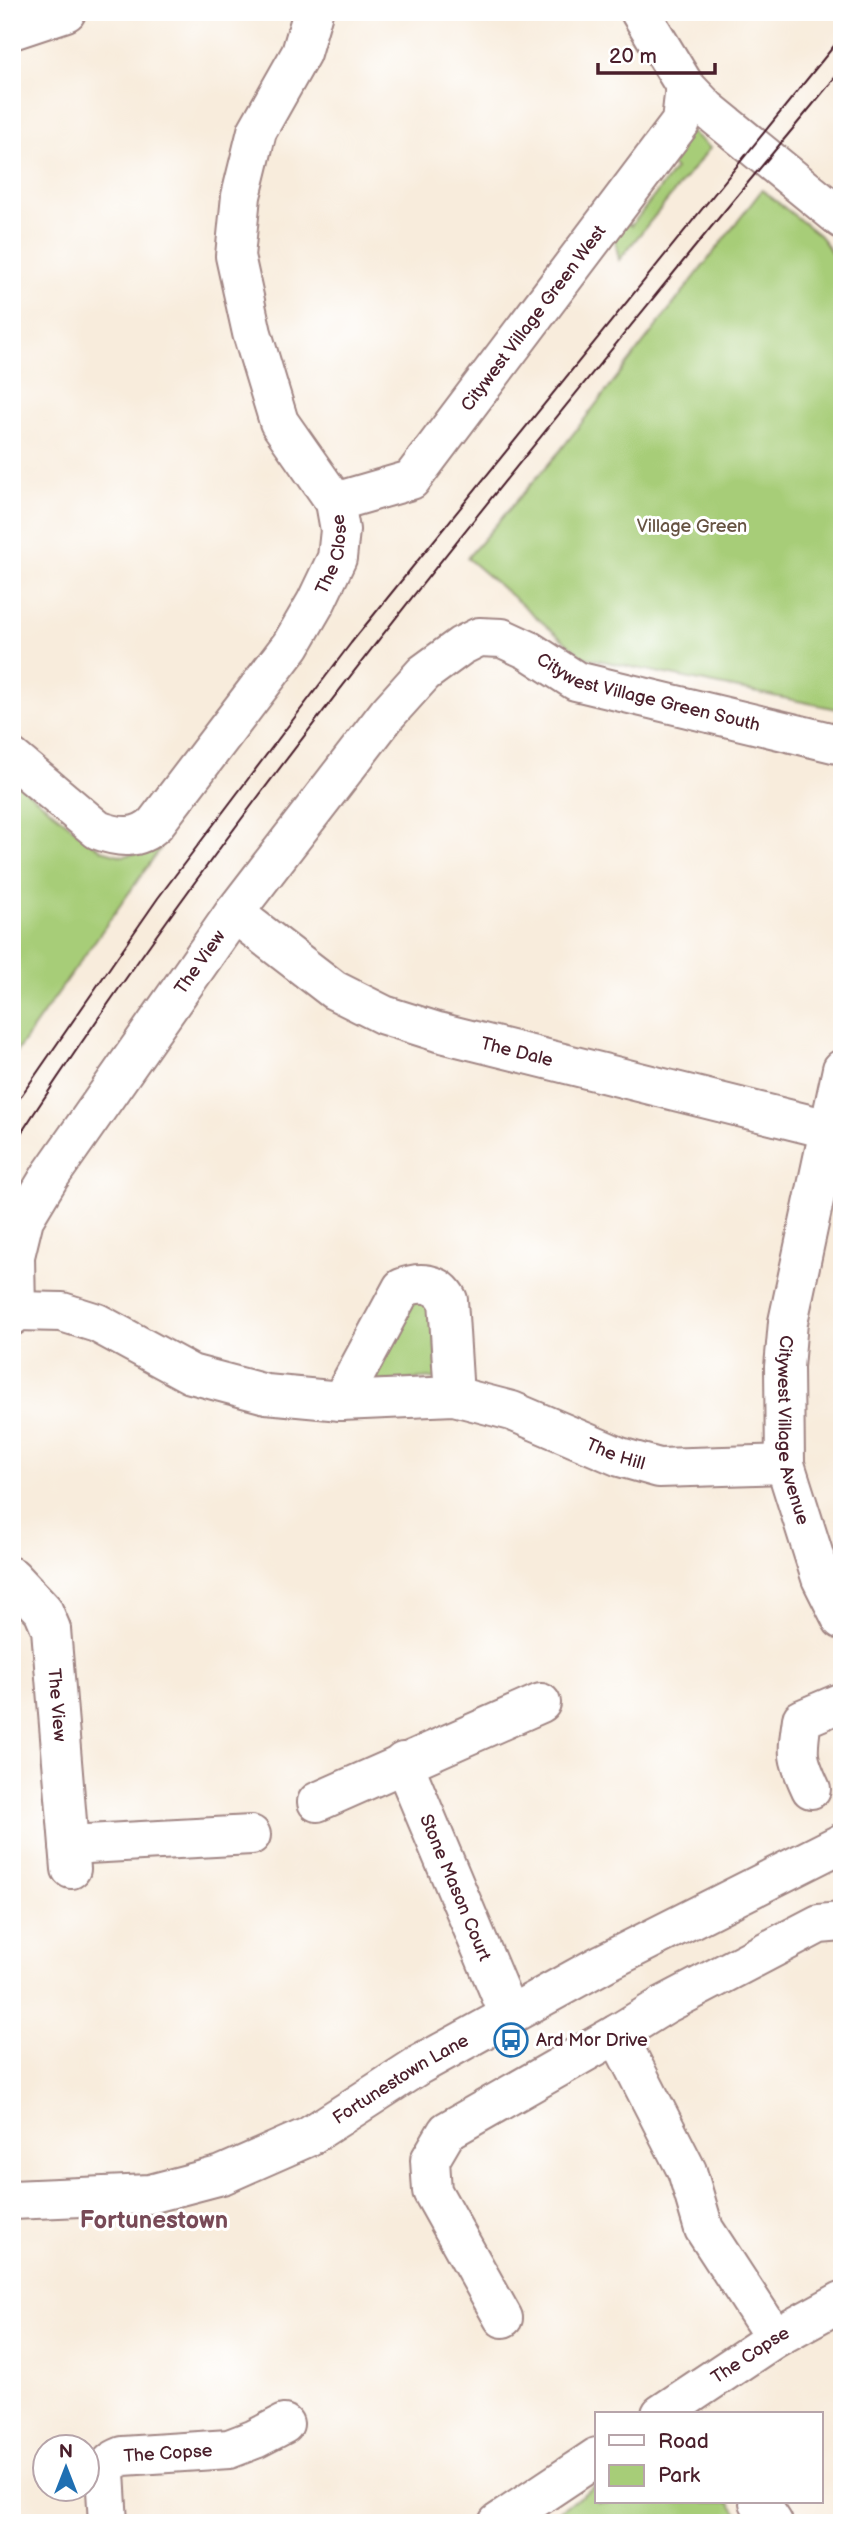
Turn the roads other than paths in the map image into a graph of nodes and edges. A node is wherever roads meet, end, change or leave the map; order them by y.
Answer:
1 (66, 12) edge
2 (313, 12) edge
3 (651, 16) edge
4 (12, 30) edge
5 (685, 86) junction
6 (842, 219) edge
7 (335, 502) junction
8 (461, 646) joint
9 (842, 745) edge
10 (12, 758) edge
11 (234, 913) junction
12 (842, 1069) edge
13 (828, 1129) junction
14 (14, 1314) edge
15 (454, 1396) junction
16 (341, 1401) junction
17 (785, 1464) junction
18 (12, 1577) edge
19 (842, 1620) edge
20 (842, 1702) edge
21 (541, 1703) dead end
22 (403, 1762) junction
23 (811, 1789) dead end
24 (317, 1802) dead end
25 (251, 1835) dead end
26 (842, 1843) edge
27 (842, 1922) edge
28 (509, 2015) junction
29 (617, 2034) junction
30 (12, 2200) edge
31 (842, 2301) edge
32 (503, 2318) dead end
33 (775, 2338) junction
34 (685, 2408) edge
35 (284, 2424) dead end
36 (595, 2458) edge
37 (760, 2504) edge
38 (108, 2523) edge
39 (498, 2523) edge
40 (773, 2523) edge

1 - 4 street
2 - 7 street, The Close
3 - 5 street
5 - 6 street
5 - 7 street, Citywest Village Green West
7 - 10 street, The Close
8 - 9 street, Citywest Village Green South
8 - 11 street, The View
11 - 13 street, The Dale
11 - 14 street, The View
12 - 13 street, Citywest Village Avenue
13 - 17 street, Citywest Village Avenue
14 - 16 street, The Hill
15 - 16 street, The Hill
15 - 16 street
15 - 17 street, The Hill
17 - 19 street, Citywest Village Avenue
18 - 25 street, The View
20 - 23 street
21 - 22 street
22 - 24 street
22 - 28 street, Stone Mason Court
26 - 28 street, Fortunestown Lane
27 - 29 street
28 - 30 street, Fortunestown Lane
29 - 32 street
29 - 33 street
31 - 33 street, The Copse
33 - 34 street, The Copse
35 - 38 street, The Copse
36 - 39 street
37 - 40 street

